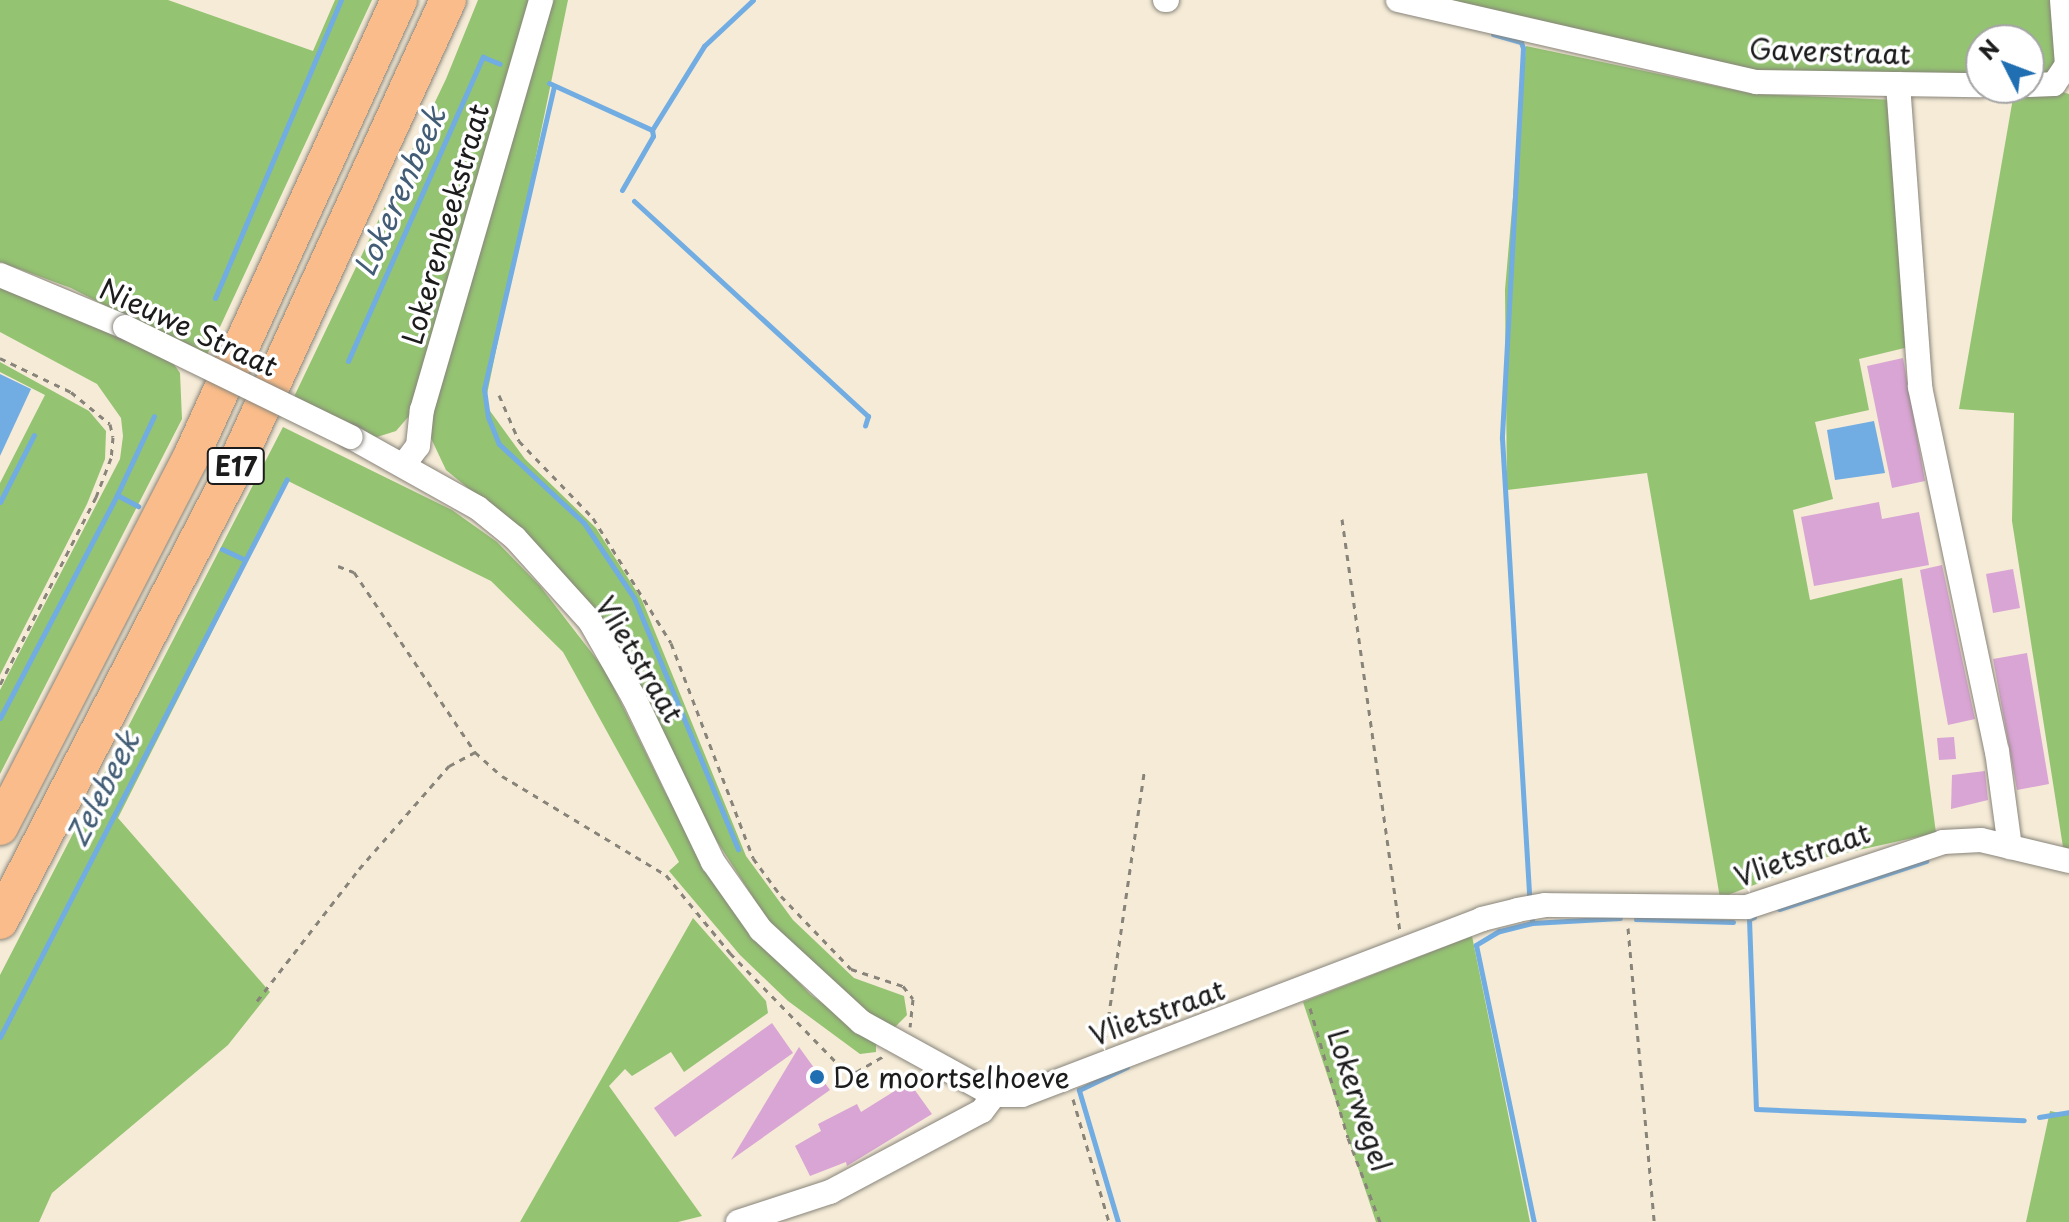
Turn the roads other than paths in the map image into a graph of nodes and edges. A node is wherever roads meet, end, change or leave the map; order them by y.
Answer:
1 (399, 0) edge
2 (448, 0) edge
3 (541, 0) edge
4 (1398, 0) edge
5 (2062, 0) edge
6 (1898, 84) junction
7 (2045, 84) edge
8 (1965, 85) edge
9 (0, 275) edge
10 (351, 437) joint
11 (405, 463) junction
12 (0, 827) edge
13 (2010, 847) junction
14 (2069, 861) edge
15 (0, 921) edge
16 (994, 1095) junction
17 (738, 1222) edge

1 - 12 highway, E17
2 - 15 highway, E17
3 - 11 street, Lokerenbeekstraat
4 - 6 street, Gaverstraat
5 - 7 street
6 - 8 street, Gaverstraat
6 - 13 street
9 - 10 street, Nieuwe Straat, bridge
10 - 11 street, Vlietstraat
11 - 16 street, Vlietstraat
13 - 14 street, Vlietstraat
13 - 16 street, Vlietstraat
16 - 17 street

